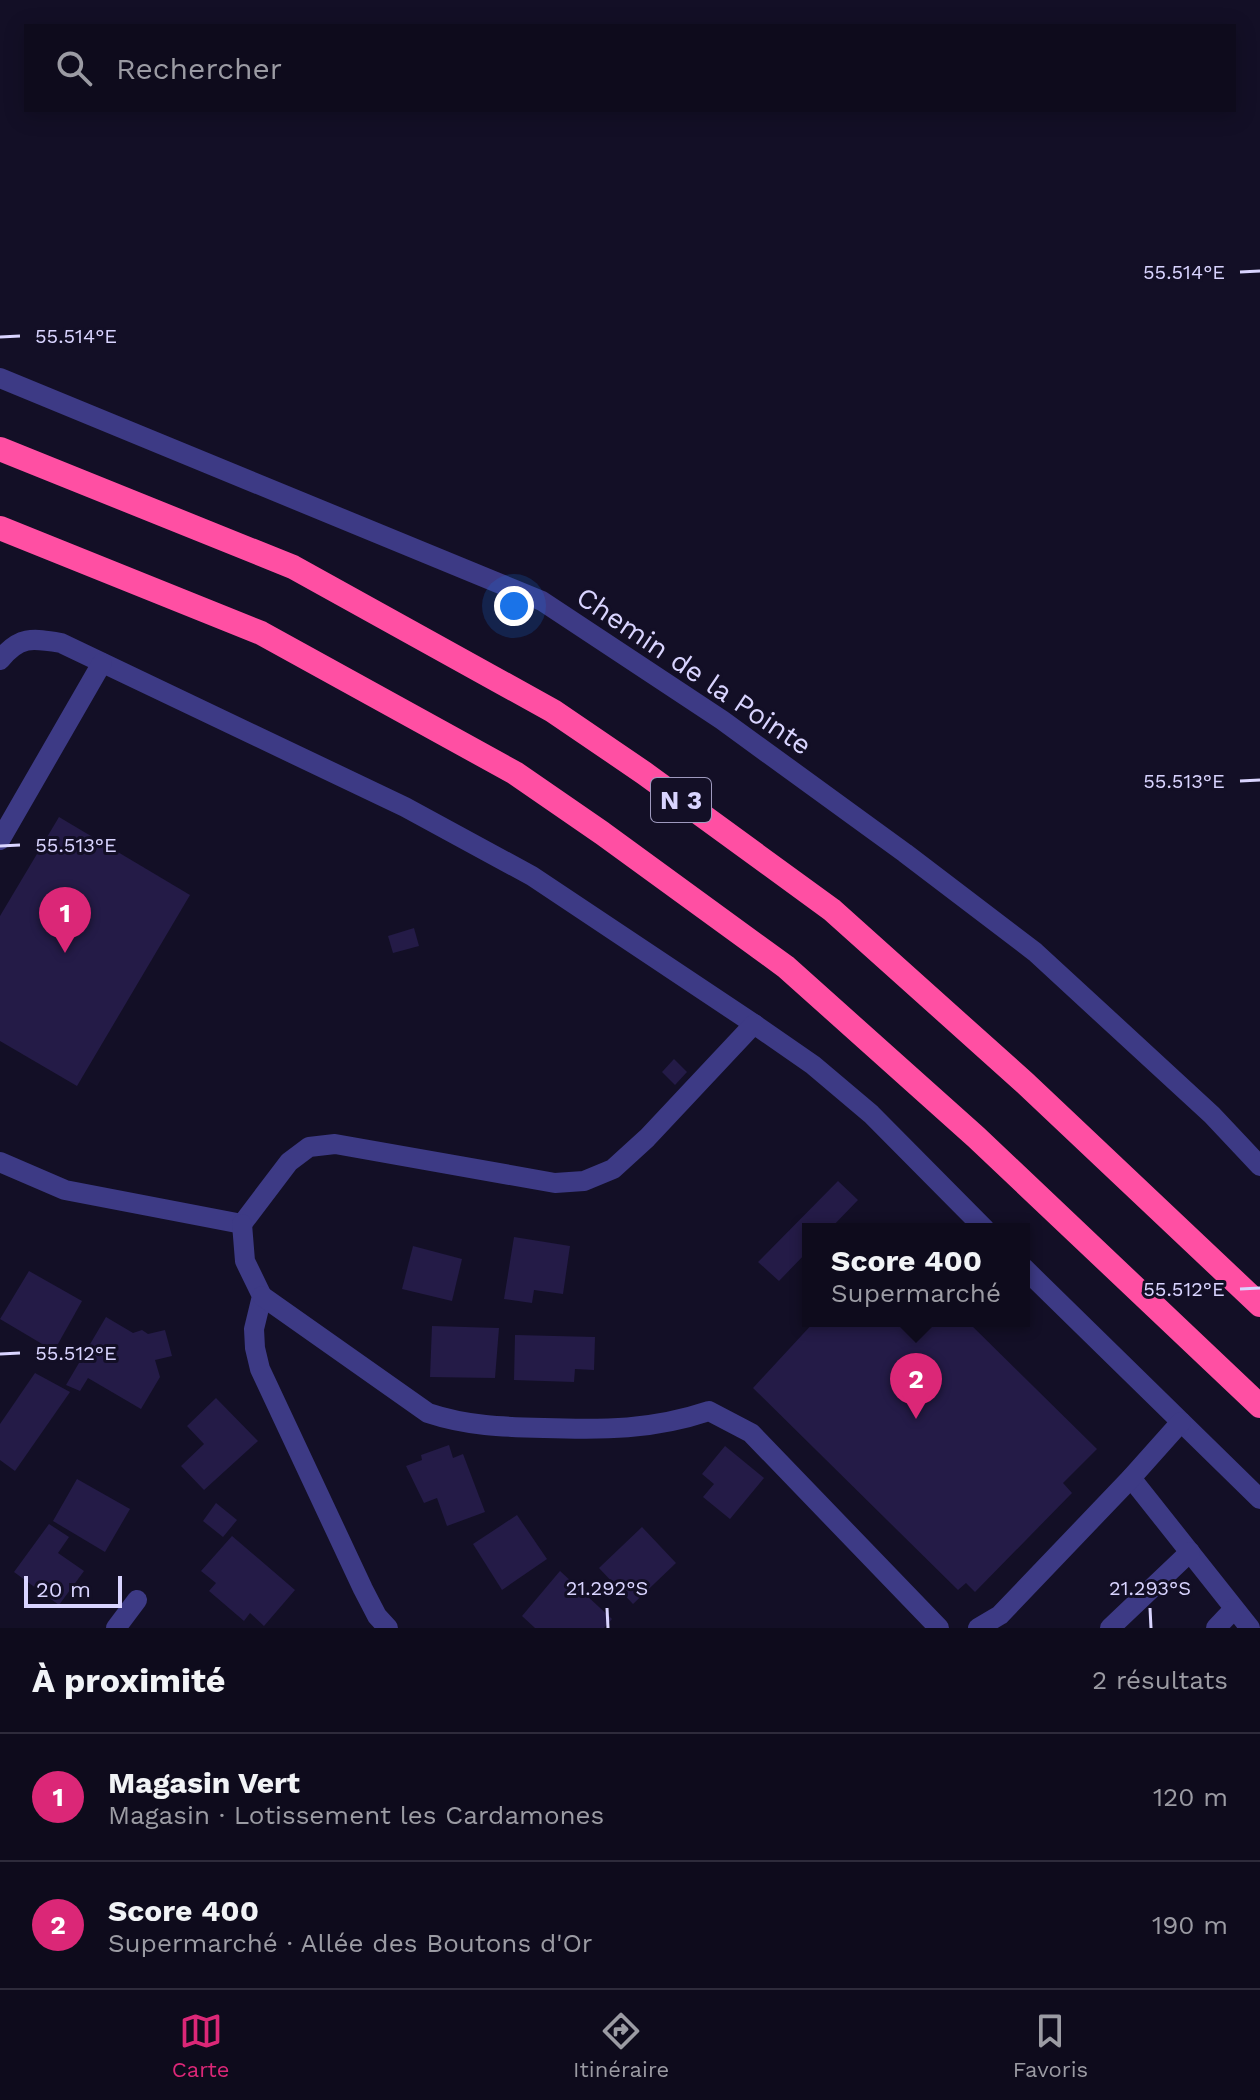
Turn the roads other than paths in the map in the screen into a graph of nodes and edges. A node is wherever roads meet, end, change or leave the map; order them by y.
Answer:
1 (0, 378) edge
2 (0, 449) edge
3 (0, 528) edge
4 (3, 651) edge
5 (102, 663) junction
6 (0, 840) edge
7 (754, 1024) junction
8 (865, 1038) junction
9 (0, 1162) edge
10 (1260, 1166) edge
11 (979, 1223) edge
12 (242, 1224) junction
13 (1030, 1274) edge
14 (262, 1296) junction
15 (1260, 1305) edge
16 (1260, 1406) edge
17 (1181, 1422) junction
18 (1260, 1425) edge
19 (1131, 1478) junction
20 (1260, 1499) edge
21 (1190, 1552) junction
22 (137, 1600) dead end
23 (1234, 1609) junction
24 (1007, 1622) edge
25 (116, 1628) edge
26 (388, 1628) edge
27 (939, 1628) edge
28 (978, 1628) edge
29 (1110, 1628) edge
30 (1216, 1628) edge
31 (1250, 1628) edge

1 - 10 street, Chemin de la Pointe
2 - 15 highway, N 3
3 - 8 highway, N 3
4 - 5 street
5 - 6 street
5 - 7 street
7 - 11 street
7 - 12 street
8 - 16 highway, N 3
8 - 18 highway
9 - 12 street
12 - 14 street
13 - 17 street
14 - 26 street
14 - 27 street
17 - 19 street
17 - 20 street
19 - 21 street
19 - 24 street
21 - 23 street
21 - 29 street
22 - 25 street
23 - 30 street
23 - 31 street
24 - 28 street

